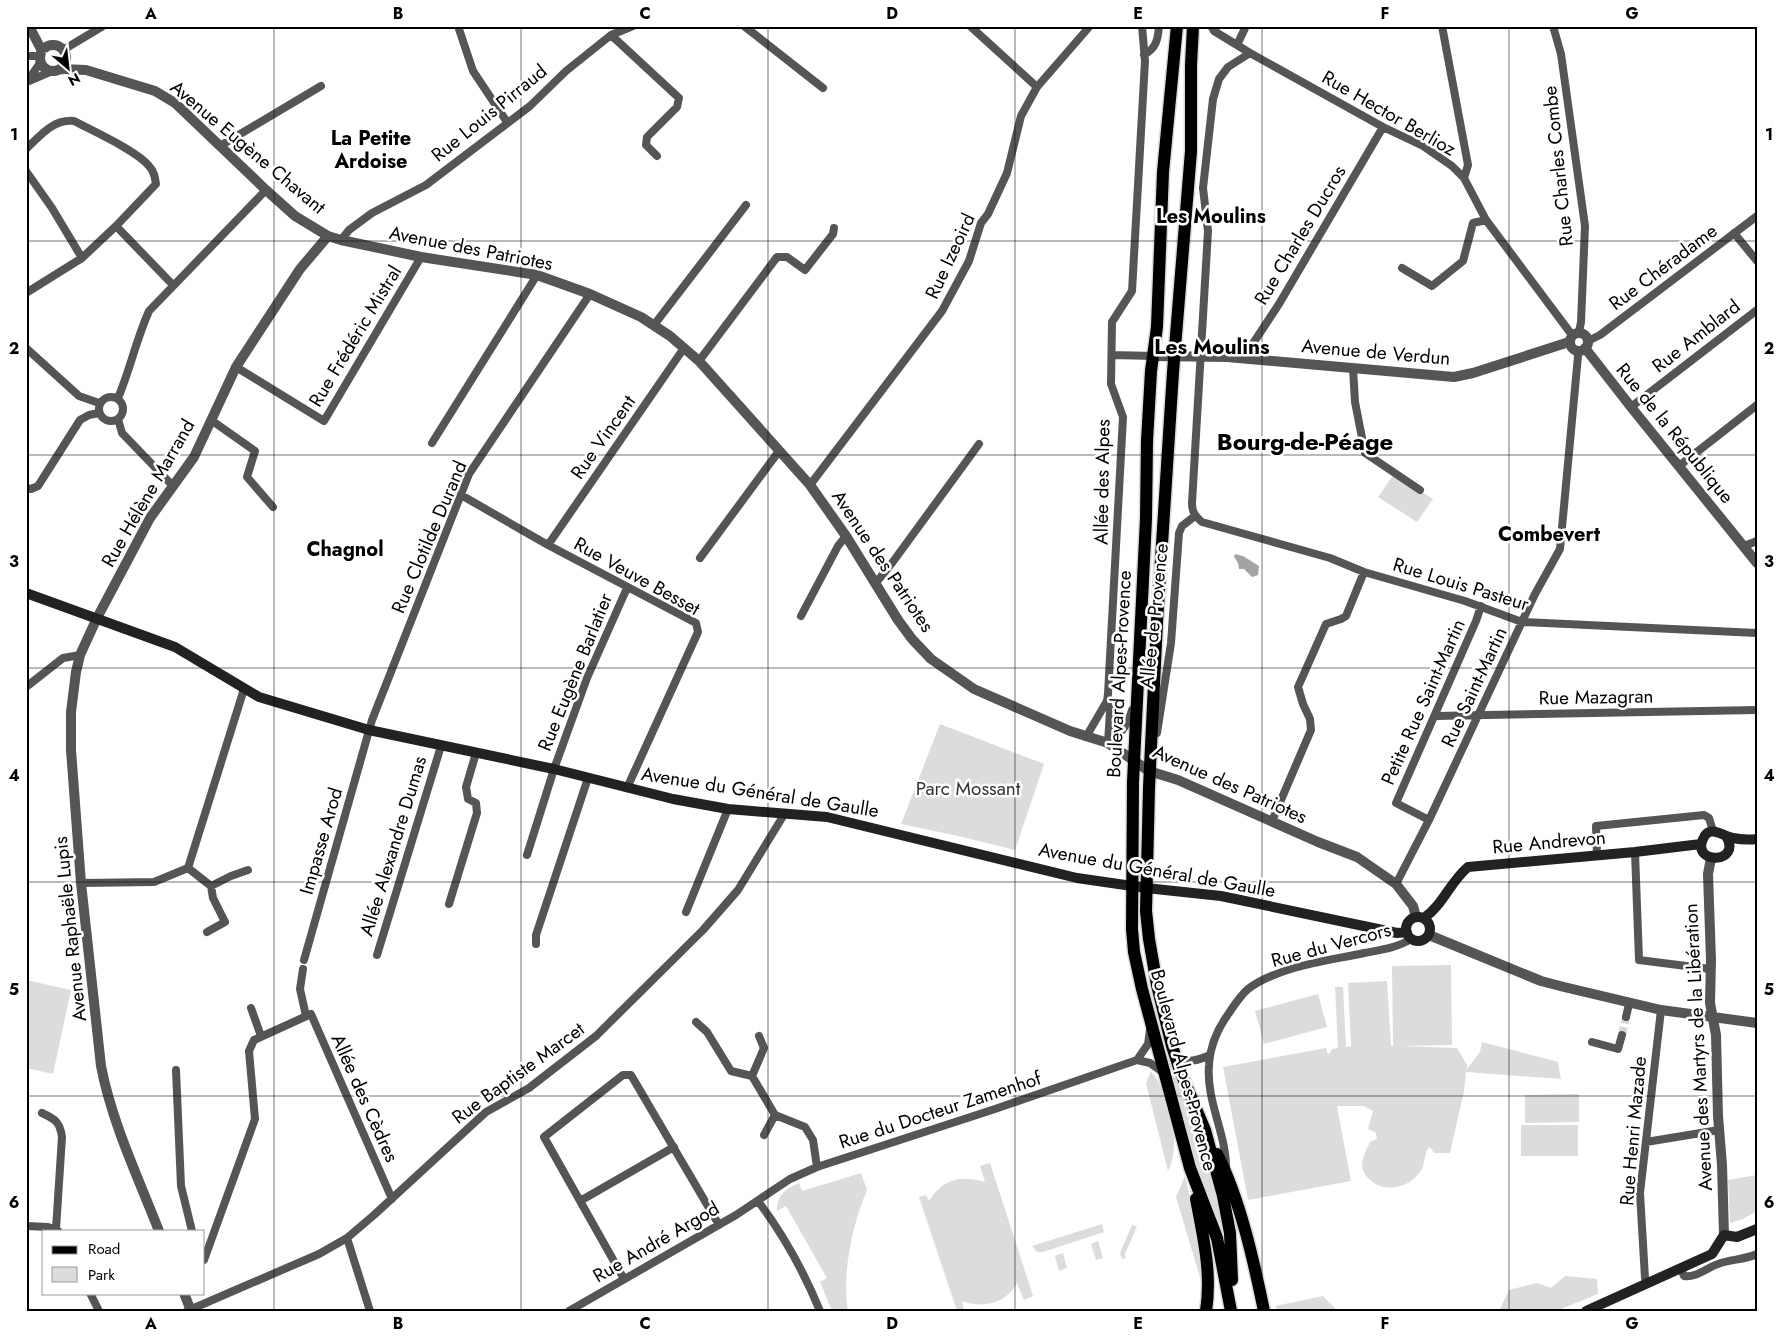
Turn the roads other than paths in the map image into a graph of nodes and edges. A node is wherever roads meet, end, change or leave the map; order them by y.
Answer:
1 (29, 26) edge
2 (35, 26) edge
3 (458, 26) edge
4 (633, 26) edge
5 (744, 26) edge
6 (970, 26) edge
7 (1090, 26) edge
8 (1142, 26) edge
9 (1159, 26) edge
10 (1177, 26) edge
11 (1194, 26) edge
12 (1211, 26) edge
13 (1246, 26) edge
14 (1442, 26) edge
15 (1553, 26) edge
16 (102, 27) edge
17 (612, 35) junction
18 (52, 45) junction
19 (1237, 45) junction
20 (64, 53) junction
21 (1250, 53) junction
22 (26, 56) edge
23 (40, 57) junction
24 (1144, 58) junction
25 (86, 70) junction
26 (55, 71) junction
27 (28, 82) edge
28 (321, 86) dead end
29 (1037, 87) junction
30 (823, 88) dead end
31 (507, 122) junction
32 (1383, 127) junction
33 (220, 146) junction
34 (26, 149) edge
35 (657, 156) dead end
36 (26, 171) edge
37 (1464, 178) junction
38 (266, 190) junction
39 (746, 205) dead end
40 (1757, 216) edge
41 (1486, 220) junction
42 (116, 226) junction
43 (834, 228) dead end
44 (1734, 233) junction
45 (328, 236) junction
46 (341, 240) junction
47 (421, 257) junction
48 (82, 258) junction
49 (1757, 261) edge
50 (1402, 268) dead end
51 (537, 275) junction
52 (173, 285) junction
53 (26, 293) edge
54 (590, 294) junction
55 (1757, 310) edge
56 (654, 325) junction
57 (1573, 336) junction
58 (1583, 346) junction
59 (26, 348) edge
60 (684, 348) junction
61 (1112, 355) junction
62 (1154, 356) junction
63 (1175, 356) junction
64 (1201, 356) junction
65 (1245, 359) junction
66 (699, 361) junction
67 (236, 367) junction
68 (1353, 368) junction
69 (118, 398) junction
70 (99, 403) junction
71 (1757, 404) edge
72 (1631, 407) junction
73 (98, 413) junction
74 (118, 419) junction
75 (211, 420) junction
76 (432, 443) dead end
77 (979, 444) dead end
78 (779, 451) junction
79 (1679, 466) junction
80 (810, 485) junction
81 (173, 486) junction
82 (26, 488) edge
83 (1420, 490) dead end
84 (461, 495) junction
85 (273, 507) dead end
86 (1195, 516) junction
87 (846, 536) junction
88 (1757, 541) edge
89 (548, 545) junction
90 (1744, 546) junction
91 (700, 558) dead end
92 (1757, 563) edge
93 (1364, 572) junction
94 (875, 584) junction
95 (627, 588) junction
96 (26, 593) edge
97 (1481, 606) junction
98 (800, 616) dead end
99 (97, 618) junction
100 (1522, 622) junction
101 (1757, 633) edge
102 (80, 655) junction
103 (1137, 685) junction
104 (26, 687) edge
105 (244, 689) junction
106 (1107, 701) junction
107 (1757, 710) edge
108 (1435, 716) junction
109 (1478, 716) junction
110 (369, 730) junction
111 (1086, 737) junction
112 (1108, 743) junction
113 (441, 746) junction
114 (476, 753) junction
115 (1150, 756) junction
116 (1133, 759) junction
117 (554, 769) junction
118 (1149, 771) junction
119 (588, 778) junction
120 (627, 788) junction
121 (728, 809) junction
122 (785, 813) junction
123 (1429, 820) junction
124 (1272, 821) junction
125 (1713, 831) junction
126 (1726, 836) junction
127 (1757, 839) edge
128 (1744, 840) junction
129 (1702, 844) junction
130 (1729, 848) junction
131 (1635, 852) junction
132 (527, 855) dead end
133 (1597, 855) junction
134 (1712, 858) junction
135 (188, 868) junction
136 (248, 870) dead end
137 (81, 884) junction
138 (1396, 884) junction
139 (211, 886) junction
140 (1131, 886) junction
141 (1146, 888) junction
142 (448, 904) dead end
143 (686, 912) dead end
144 (1420, 918) junction
145 (207, 932) dead end
146 (1429, 934) junction
147 (1409, 935) junction
148 (536, 944) dead end
149 (377, 955) dead end
150 (303, 964) joint
151 (1710, 969) junction
152 (1629, 1004) junction
153 (251, 1008) dead end
154 (1661, 1010) junction
155 (306, 1016) junction
156 (1626, 1017) tunnel mouth
157 (1713, 1017) junction
158 (696, 1022) dead end
159 (1757, 1023) edge
160 (1152, 1025) junction
161 (1622, 1035) tunnel mouth
162 (261, 1036) junction
163 (759, 1036) dead end
164 (1592, 1042) dead end
165 (1210, 1055) junction
166 (1176, 1057) junction
167 (1137, 1060) junction
168 (176, 1070) dead end
169 (1165, 1074) junction
170 (752, 1076) junction
171 (42, 1112) dead end
172 (775, 1115) junction
173 (1205, 1130) junction
174 (1719, 1130) junction
175 (764, 1135) dead end
176 (1646, 1142) junction
177 (674, 1148) junction
178 (817, 1168) junction
179 (1190, 1168) junction
180 (1226, 1170) junction
181 (392, 1199) junction
182 (580, 1201) junction
183 (758, 1201) junction
184 (719, 1225) junction
185 (26, 1226) edge
186 (1757, 1229) edge
187 (57, 1230) edge
188 (159, 1230) edge
189 (192, 1230) edge
190 (1724, 1235) junction
191 (347, 1238) junction
192 (1757, 1254) edge
193 (205, 1257) edge
194 (1681, 1269) junction
195 (624, 1279) junction
196 (1647, 1284) junction
197 (90, 1294) edge
198 (184, 1294) edge
199 (1265, 1309) edge
200 (190, 1310) edge
201 (99, 1311) edge
202 (370, 1311) edge
203 (569, 1311) edge
204 (820, 1311) edge
205 (1206, 1311) edge
206 (1231, 1311) edge
207 (1586, 1311) edge

1 - 23 street
2 - 18 street
3 - 31 street
4 - 17 street, Rue Louis Pirraud
5 - 30 street
6 - 29 street
7 - 29 street, Rue Izeoird
8 - 24 street
9 - 24 street
10 - 62 main road, Boulevard Alpes-Provence
11 - 63 main road, Boulevard Alpes-Provence
12 - 19 street, Rue Hector Berlioz
13 - 19 street
14 - 37 street
15 - 57 street, Rue Charles Combe
16 - 20 street
17 - 31 street, Rue Louis Pirraud
17 - 35 street
18 - 20 street
18 - 23 street
19 - 21 street, Rue Hector Berlioz
20 - 25 street, Avenue Eugène Chavant
20 - 26 street
21 - 32 street, Rue Hector Berlioz
21 - 64 street
22 - 23 street
23 - 26 street
23 - 27 street
24 - 61 street, Allée des Alpes
25 - 26 street, Avenue Eugène Chavant
25 - 33 street, Avenue Eugène Chavant
26 - 27 street
28 - 33 street
29 - 80 street, Rue Izeoird
31 - 46 street, Rue Louis Pirraud
32 - 37 street, Rue Hector Berlioz
32 - 65 street, Rue Charles Ducros
33 - 38 street, Avenue Eugène Chavant
34 - 42 street
36 - 48 street
37 - 41 street, Rue Hector Berlioz
38 - 45 street, Avenue Eugène Chavant
38 - 52 street
39 - 56 street
40 - 44 street, Rue Chéradame
41 - 50 street
41 - 57 street, Rue Hector Berlioz
42 - 48 street
42 - 52 street
43 - 66 street
44 - 49 street
44 - 58 street, Rue Chéradame
45 - 46 street, Avenue des Patriotes
45 - 67 street, Rue Hélène Marrand
46 - 47 street, Avenue des Patriotes
47 - 51 street, Avenue des Patriotes
47 - 67 street, Rue Frédéric Mistral
48 - 53 street
51 - 54 street, Avenue des Patriotes
51 - 76 street
52 - 69 street
54 - 56 street, Avenue des Patriotes
54 - 84 street, Rue Clotilde Durand
55 - 72 street, Rue Amblard
56 - 60 street, Avenue des Patriotes
57 - 58 street
57 - 58 street
57 - 68 street, Avenue de Verdun
58 - 72 street, Rue de la République
58 - 100 street, Rue Saint-Martin
59 - 70 street
60 - 66 street, Avenue des Patriotes
60 - 89 street, Rue Vincent
61 - 62 street
61 - 106 street, Allée des Alpes
62 - 63 street, Avenue de Verdun
62 - 103 main road, Boulevard Alpes-Provence
63 - 64 street, Avenue de Verdun
63 - 115 main road, Boulevard Alpes-Provence
64 - 65 street, Avenue de Verdun
64 - 86 street
65 - 68 street, Avenue de Verdun
66 - 78 street, Avenue des Patriotes
67 - 75 street, Rue Hélène Marrand
68 - 83 street
69 - 70 street
69 - 74 street
70 - 73 street
71 - 79 street
72 - 79 street, Rue de la République
73 - 74 street
73 - 82 street
74 - 81 street
75 - 81 street, Rue Hélène Marrand
75 - 85 street
77 - 94 street
78 - 80 street, Avenue des Patriotes
78 - 91 street
79 - 90 street, Rue de la République
80 - 87 street, Avenue des Patriotes
81 - 99 street, Rue Hélène Marrand
84 - 89 street, Rue Veuve Besset
84 - 110 street, Rue Clotilde Durand
86 - 93 street, Rue Louis Pasteur
86 - 115 street, Allée de Provence
87 - 94 street, Avenue des Patriotes
87 - 98 street
88 - 90 street
89 - 95 street, Rue Veuve Besset
90 - 92 street, Rue de la République
93 - 97 street, Rue Louis Pasteur
93 - 124 street
94 - 111 street, Avenue des Patriotes
95 - 117 street, Rue Eugène Barlatier
95 - 120 street, Rue Veuve Besset
96 - 99 main road, Avenue du Général de Gaulle
97 - 100 street, Rue Louis Pasteur
97 - 108 street, Petite Rue Saint-Martin
99 - 102 street, Avenue Raphaële Lupis
99 - 105 main road, Avenue du Général de Gaulle
100 - 101 street, Rue Louis Pasteur
100 - 109 street, Rue Saint-Martin
102 - 104 street
102 - 137 street, Avenue Raphaële Lupis
103 - 112 street
103 - 116 main road, Boulevard Alpes-Provence
105 - 110 main road, Avenue du Général de Gaulle
105 - 135 street
106 - 111 street, Allée des Alpes
106 - 112 street, Allée des Alpes
107 - 109 street, Rue Mazagran
108 - 109 street, Rue Mazagran
108 - 123 street, Petite Rue Saint-Martin
109 - 123 street, Rue Saint-Martin
110 - 113 main road, Avenue du Général de Gaulle
110 - 150 street, Impasse Arod
111 - 112 street, Avenue des Patriotes
112 - 116 street, Avenue des Patriotes
113 - 114 main road, Avenue du Général de Gaulle
113 - 149 street, Allée Alexandre Dumas
114 - 117 main road, Avenue du Général de Gaulle
114 - 142 street
115 - 118 main road, Boulevard Alpes-Provence
116 - 118 street, Avenue des Patriotes
116 - 140 main road, Boulevard Alpes-Provence
117 - 119 main road, Avenue du Général de Gaulle
117 - 132 street, Rue Eugène Barlatier
118 - 124 street, Avenue des Patriotes
118 - 141 main road, Boulevard Alpes-Provence
119 - 120 main road, Avenue du Général de Gaulle
119 - 148 street
120 - 121 main road, Avenue du Général de Gaulle
121 - 122 main road, Avenue du Général de Gaulle
121 - 143 street
122 - 140 main road, Avenue du Général de Gaulle
122 - 181 street, Rue Baptiste Marcet
123 - 138 street, Rue Saint-Martin
124 - 138 street, Avenue des Patriotes
125 - 126 main road
125 - 129 main road
125 - 133 street
126 - 128 main road
126 - 130 main road
127 - 128 main road
128 - 130 main road
129 - 131 main road, Rue Andrevon
129 - 134 main road
130 - 134 main road
131 - 133 main road, Rue Andrevon
131 - 151 street
133 - 144 main road, Rue Andrevon
134 - 151 street, Avenue des Martyrs de la Libération
135 - 137 street
135 - 139 street
136 - 139 street
137 - 188 street, Avenue Raphaële Lupis
138 - 144 street, Avenue des Patriotes
139 - 145 street
140 - 141 main road, Avenue du Général de Gaulle
140 - 160 main road, Boulevard Alpes-Provence
141 - 147 main road, Avenue du Général de Gaulle
141 - 166 main road, Boulevard Alpes-Provence
144 - 146 main road
144 - 147 main road
146 - 147 main road
146 - 152 street
147 - 165 street, Rue du Vercors
150 - 155 street, Allée des Cèdres
151 - 157 street, Avenue des Martyrs de la Libération
152 - 154 street
152 - 156 street
153 - 162 street
154 - 157 street
154 - 176 street, Rue Henri Mazade
155 - 162 street
155 - 181 street, Allée des Cèdres
157 - 159 street
157 - 174 street, Avenue des Martyrs de la Libération
158 - 170 street
160 - 167 street
160 - 169 main road, Boulevard Alpes-Provence
161 - 164 street
162 - 193 street
163 - 170 street
165 - 166 street
165 - 180 street, Rue du Vercors
166 - 173 main road, Boulevard Alpes-Provence
167 - 169 street
167 - 178 street, Rue du Docteur Zamenhof
168 - 189 street
169 - 179 main road, Boulevard Alpes-Provence
170 - 172 street
171 - 187 street
172 - 175 street
172 - 178 street
173 - 180 main road
173 - 206 main road, Boulevard Alpes-Provence
174 - 176 street
174 - 190 street, Avenue des Martyrs de la Libération
176 - 196 street, Rue Henri Mazade
177 - 182 street
177 - 182 street
177 - 184 street
178 - 183 street, Rue du Docteur Zamenhof
179 - 205 main road
179 - 206 main road, Boulevard Alpes-Provence
180 - 199 main road
181 - 191 street, Rue Baptiste Marcet
182 - 195 street
183 - 184 street, Rue André Argod
183 - 204 street
184 - 195 street, Rue André Argod
185 - 187 street
186 - 190 main road
190 - 194 main road
191 - 200 street, Rue Baptiste Marcet
191 - 202 street
192 - 194 street
194 - 196 main road
195 - 203 street, Rue André Argod
196 - 207 main road
197 - 201 street
198 - 200 street

